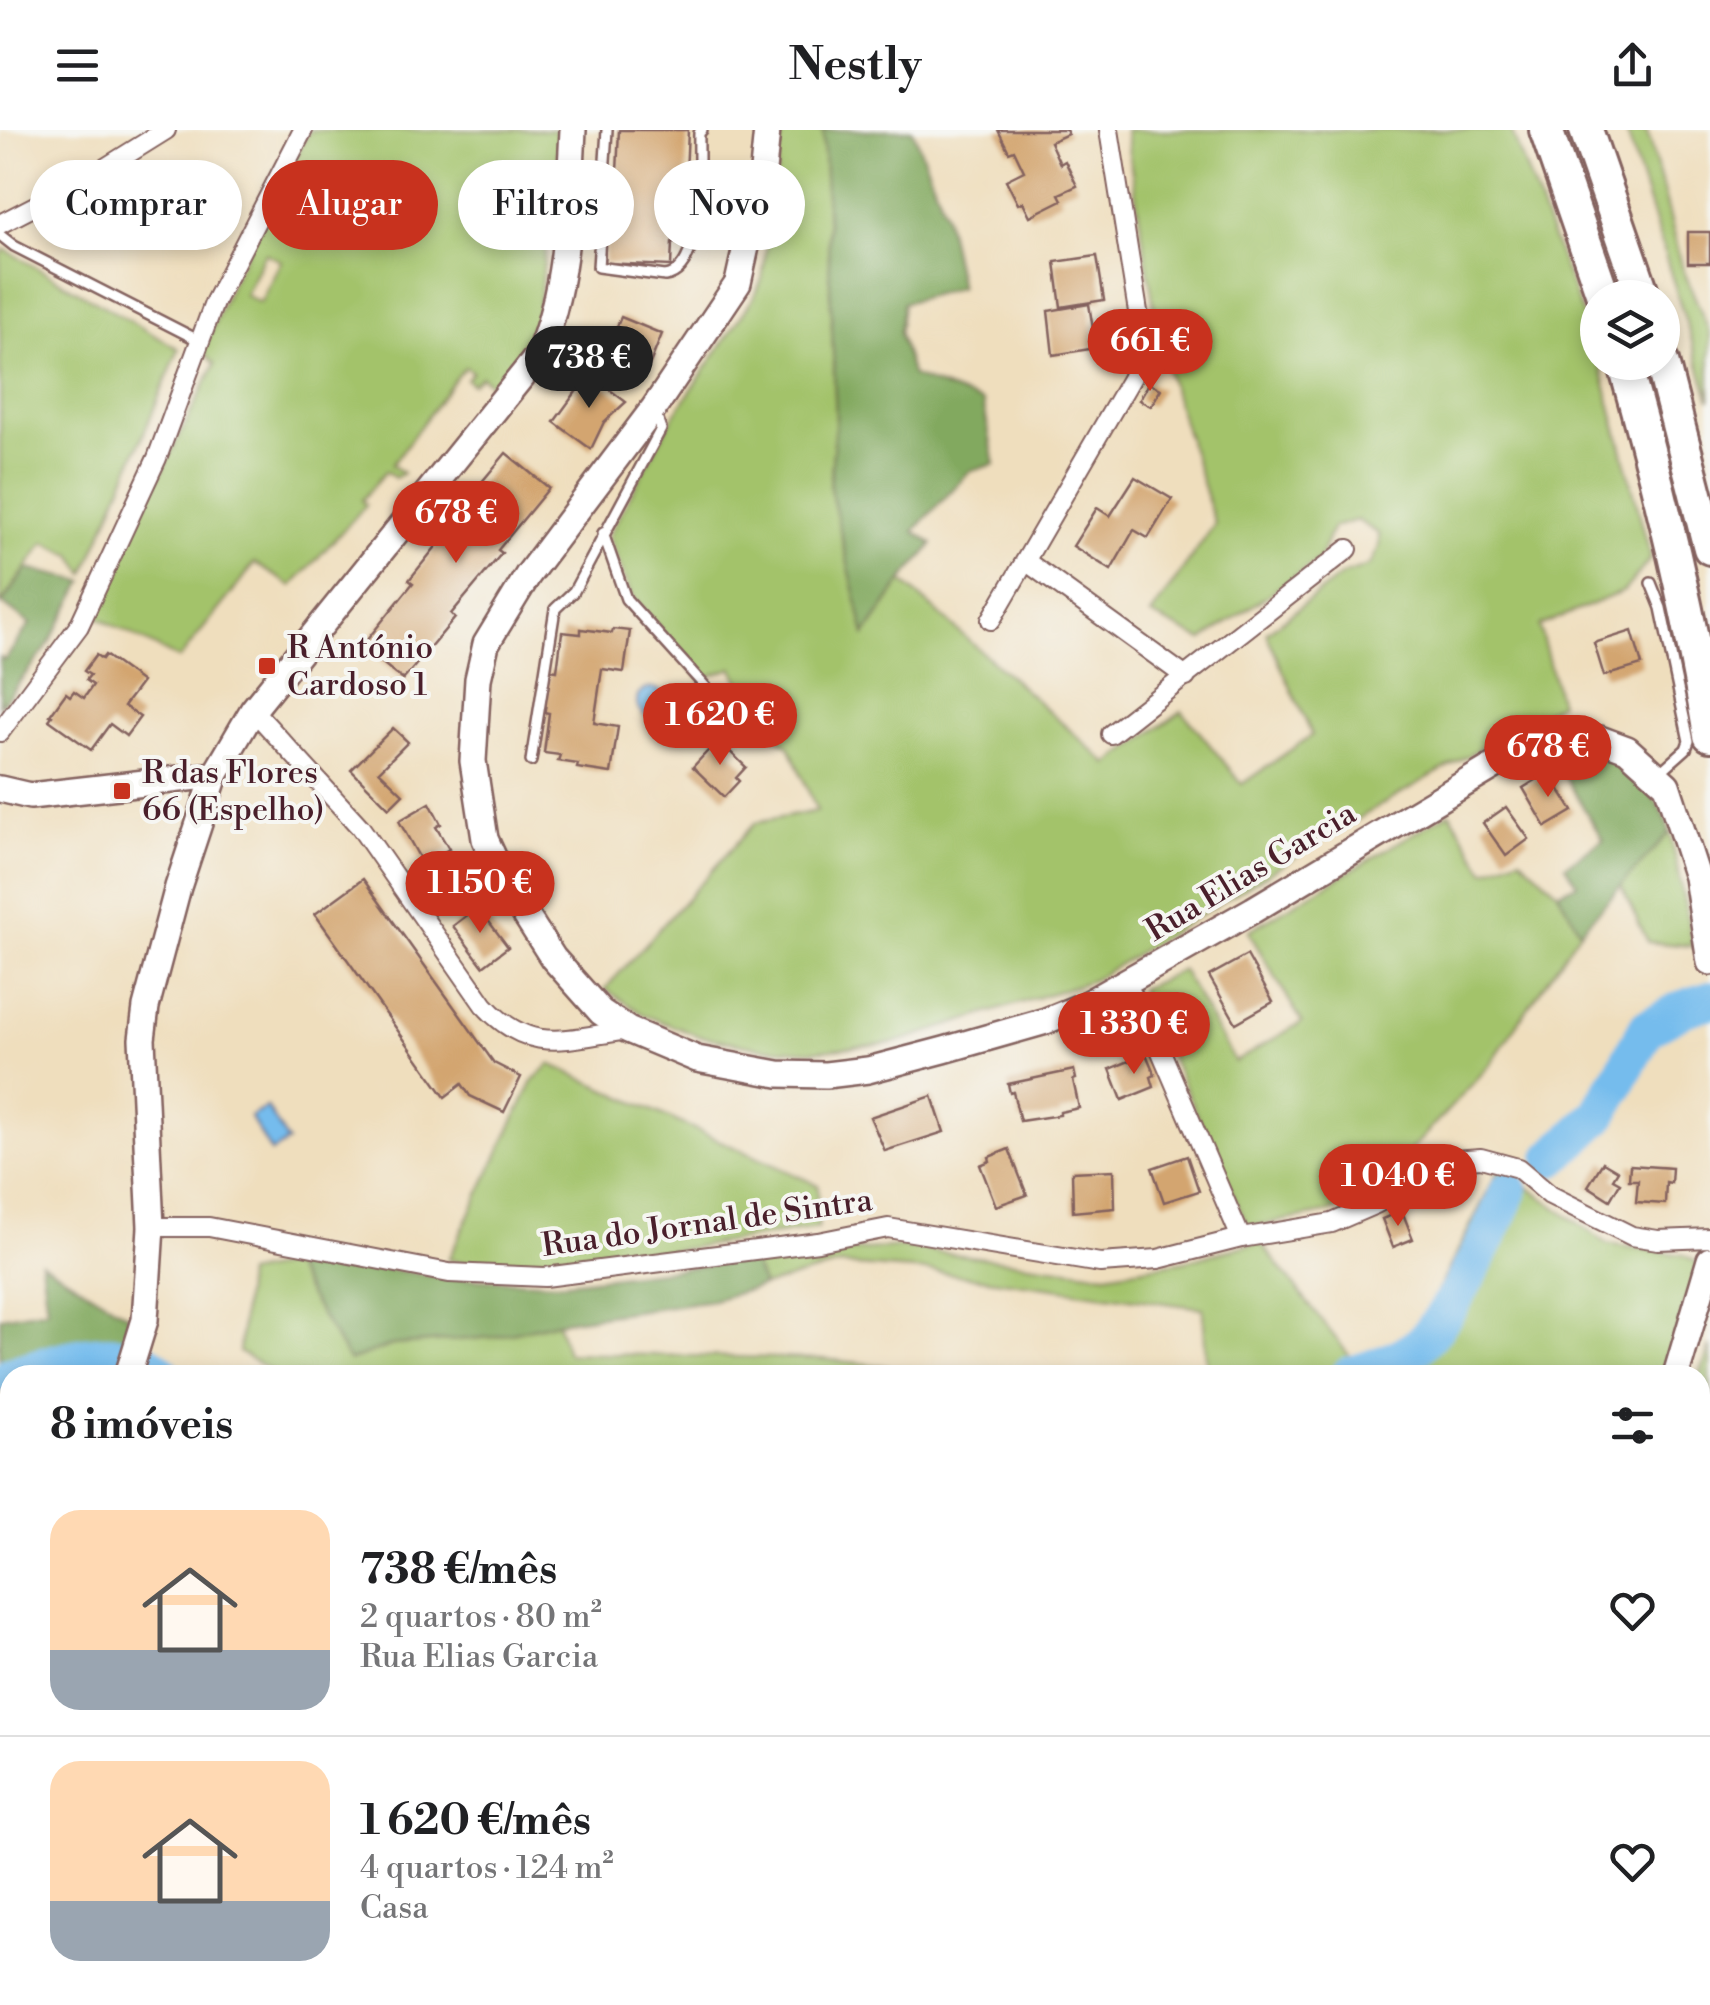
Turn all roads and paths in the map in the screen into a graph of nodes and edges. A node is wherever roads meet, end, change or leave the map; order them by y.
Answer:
1 (166, 130) edge
2 (303, 130) edge
3 (573, 130) edge
4 (607, 130) edge
5 (702, 130) edge
6 (766, 130) edge
7 (1109, 130) edge
8 (1546, 130) edge
9 (1586, 130) edge
10 (0, 224) edge
11 (0, 235) edge
12 (1598, 280) edge
13 (1638, 280) edge
14 (200, 341) junction
15 (1629, 380) edge
16 (1667, 380) edge
17 (654, 408) junction
18 (603, 533) junction
19 (1710, 548) edge
20 (1348, 549) dead end
21 (1027, 562) junction
22 (1651, 583) dead end
23 (991, 620) dead end
24 (1186, 677) junction
25 (722, 705) dead end
26 (253, 710) junction
27 (0, 732) edge
28 (1112, 734) dead end
29 (1710, 735) edge
30 (531, 761) dead end
31 (215, 774) junction
32 (1657, 775) junction
33 (0, 789) edge
34 (1710, 961) edge
35 (1126, 984) junction
36 (628, 1030) junction
37 (152, 1227) junction
38 (1241, 1238) junction
39 (1710, 1238) edge
40 (1710, 1260) edge
41 (131, 1365) edge
42 (1679, 1365) edge

1 - 10 street
2 - 14 street
3 - 26 street
4 - 5 lane
6 - 17 street, Rua Elias Garcia
7 - 21 street
8 - 12 highway
9 - 13 highway
11 - 14 lane
14 - 27 street
15 - 29 highway
16 - 19 highway
17 - 18 lane
17 - 36 street, Rua Elias Garcia
18 - 25 lane
18 - 30 lane
20 - 24 street
21 - 23 street
21 - 24 street
22 - 32 lane
24 - 28 street
26 - 31 street
26 - 36 street
31 - 33 street
31 - 37 street
32 - 34 street, Rua Elias Garcia
32 - 35 street, Rua Elias Garcia
35 - 36 street, Rua Elias Garcia
35 - 38 street
37 - 38 street, Rua do Jornal de Sintra
37 - 41 street
38 - 39 street, Rua do Jornal de Sintra
40 - 42 street

